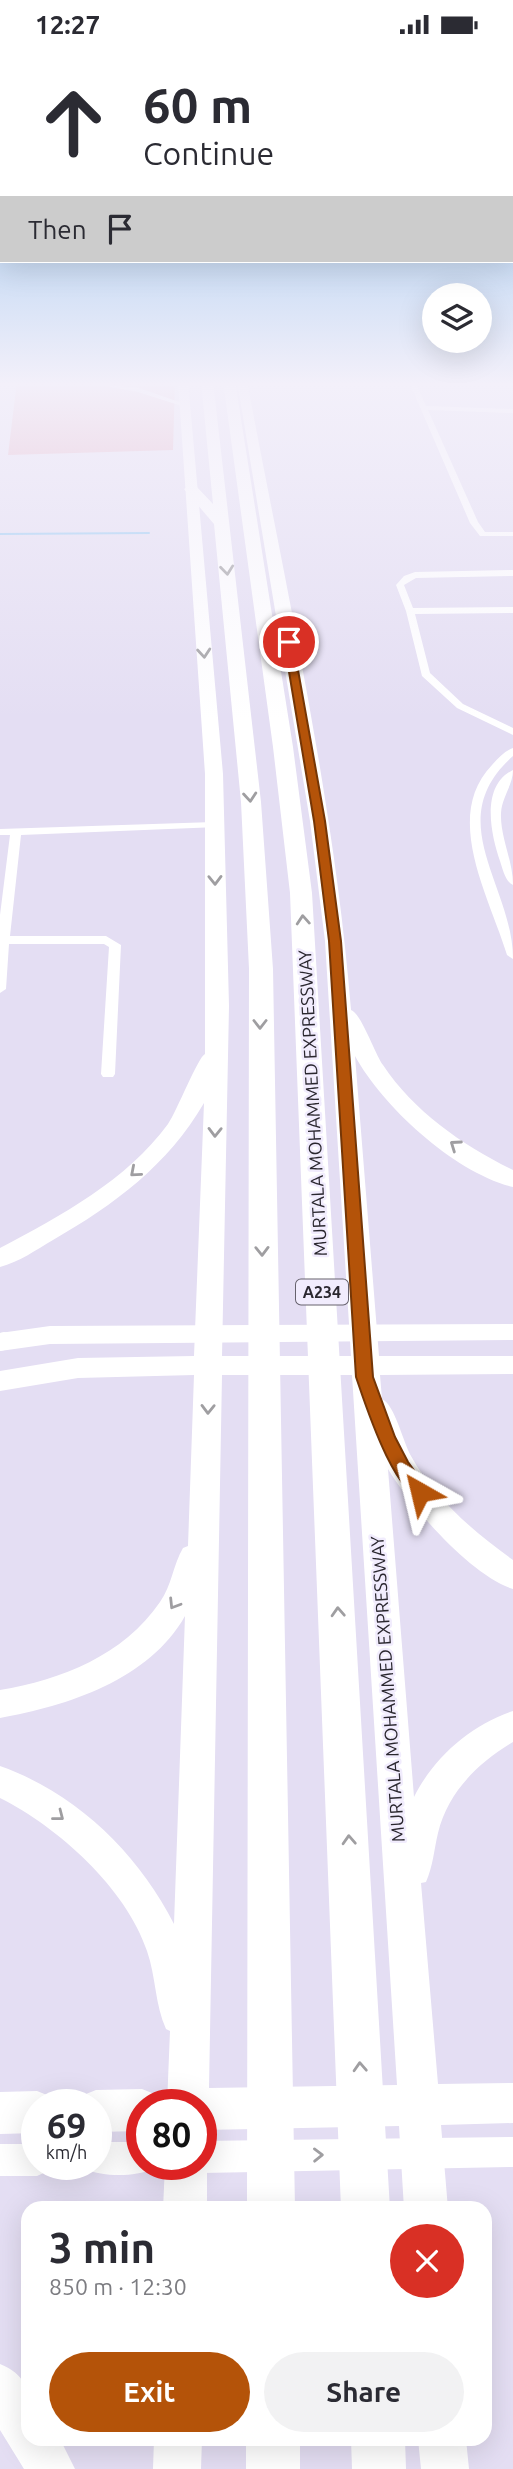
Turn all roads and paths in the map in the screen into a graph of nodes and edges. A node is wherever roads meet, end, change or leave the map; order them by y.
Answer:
1 (193, 494) edge
2 (193, 494) edge
3 (205, 494) edge
4 (246, 494) edge
5 (248, 494) edge
6 (263, 494) edge
7 (461, 494) edge
8 (204, 531) junction
9 (270, 531) junction
10 (513, 534) edge
11 (513, 573) edge
12 (513, 610) edge
13 (410, 611) junction
14 (513, 732) edge
15 (513, 751) edge
16 (513, 773) edge
17 (214, 825) junction
18 (0, 832) edge
19 (16, 832) junction
20 (513, 881) edge
21 (510, 930) edge
22 (3, 940) junction
23 (335, 941) junction
24 (513, 955) edge
25 (0, 989) edge
26 (218, 1006) junction
27 (108, 1074) dead end
28 (513, 1180) edge
29 (0, 1259) edge
30 (513, 1332) edge
31 (1, 1342) edge
32 (150, 1366) joint
33 (439, 1366) joint
34 (513, 1366) edge
35 (364, 1377) junction
36 (0, 1381) edge
37 (206, 1492) junction
38 (513, 1577) edge
39 (0, 1704) edge
40 (513, 1725) edge
41 (0, 1781) edge
42 (409, 1973) junction
43 (190, 2089) edge
44 (192, 2089) edge
45 (217, 2102) edge
46 (501, 2103) edge
47 (21, 2112) edge
48 (0, 2113) edge
49 (506, 2153) edge
50 (217, 2157) edge
51 (0, 2160) edge
52 (21, 2160) edge
53 (186, 2180) edge
54 (185, 2201) edge
55 (271, 2201) edge
56 (366, 2201) edge
57 (425, 2201) edge
58 (0, 2387) edge
59 (21, 2420) edge
60 (37, 2446) edge
61 (178, 2446) edge
62 (273, 2446) edge
63 (377, 2446) edge
64 (442, 2446) edge
65 (51, 2469) edge
66 (177, 2469) edge
67 (273, 2469) edge
68 (379, 2469) edge
69 (444, 2469) edge

1 - 8 highway
2 - 8 highway
3 - 8 highway
56 -> 4 highway, MURTALA MOHAMMED EXPRESSWAY / A234
5 - 9 highway
6 - 9 highway, MURTALA MOHAMMED EXPRESSWAY
7 - 10 street
8 -> 17 highway
8 -> 55 highway
9 - 23 highway, MURTALA MOHAMMED EXPRESSWAY
11 - 13 street
12 - 13 street
13 - 14 street
15 - 21 street
16 - 20 street
17 - 19 street
17 -> 26 highway
18 - 19 street
19 - 22 street
21 - 24 street
22 - 25 street
22 - 27 street
28 -> 23 highway
23 - 35 highway, MURTALA MOHAMMED EXPRESSWAY
26 -> 29 highway
26 -> 37 highway
30 - 31 main road
32 - 33 highway
32 - 36 highway
33 - 34 highway
35 - 38 highway
35 - 42 highway, MURTALA MOHAMMED EXPRESSWAY
37 -> 39 highway
37 - 44 highway
40 - 42 highway
41 -> 43 highway
42 - 57 highway, MURTALA MOHAMMED EXPRESSWAY
45 - 46 highway
47 - 48 highway
50 -> 49 street
51 - 52 street
53 - 54 highway
58 - 59 highway
60 - 65 highway
61 - 66 highway
62 - 67 highway
63 - 68 highway
64 - 69 highway

